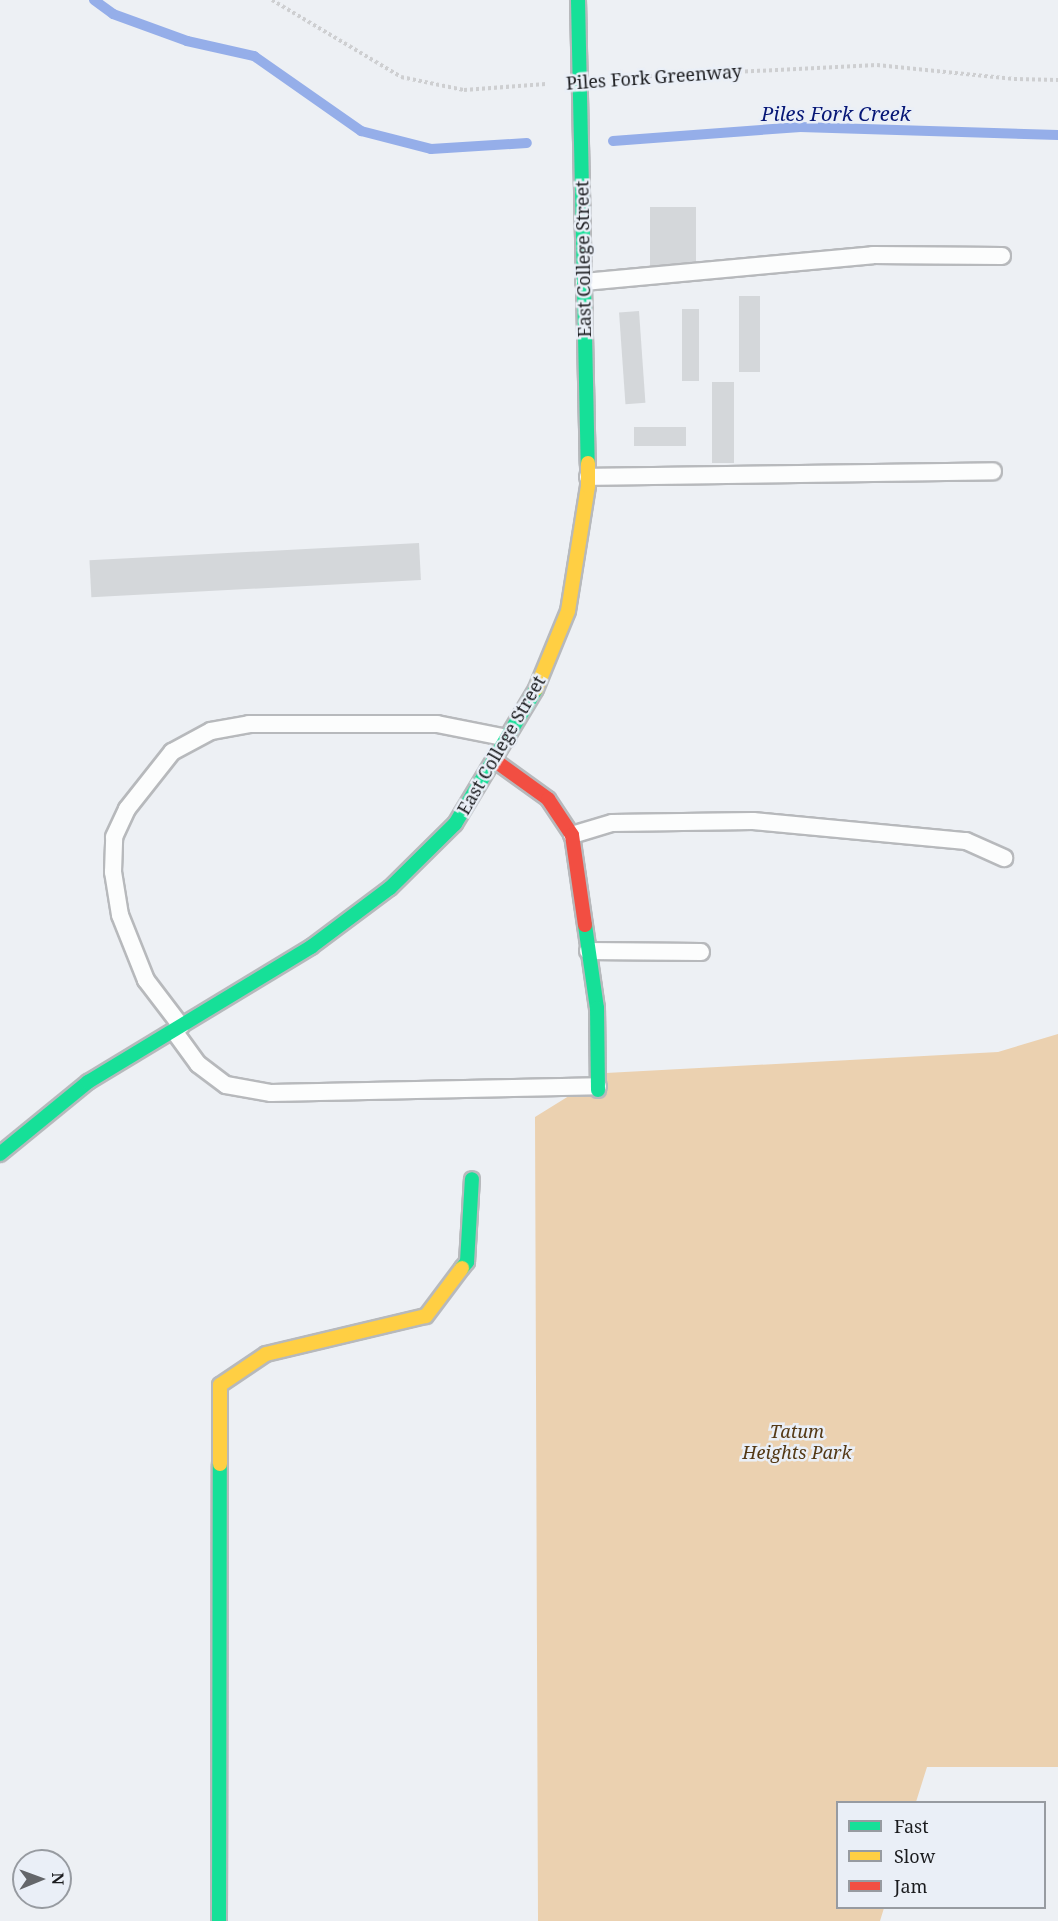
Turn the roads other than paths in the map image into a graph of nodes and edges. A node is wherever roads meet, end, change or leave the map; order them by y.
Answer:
1 (578, 0) edge
2 (1002, 256) dead end
3 (584, 282) junction
4 (993, 471) dead end
5 (588, 477) junction
6 (508, 738) junction
7 (494, 760) junction
8 (572, 835) junction
9 (1004, 858) dead end
10 (588, 951) junction
11 (701, 952) dead end
12 (178, 1028) junction
13 (598, 1088) joint
14 (0, 1154) edge
15 (472, 1179) dead end
16 (219, 1921) edge

1 - 3 street, East College Street
2 - 3 lane
3 - 5 street, East College Street
4 - 5 lane
5 - 6 street, East College Street
6 - 7 street, East College Street
6 - 12 lane
7 - 8 street
7 - 12 street, East College Street
8 - 9 lane
8 - 10 street
10 - 11 lane
10 - 13 street
12 - 13 lane
12 - 14 street, East College Street
15 - 16 street

